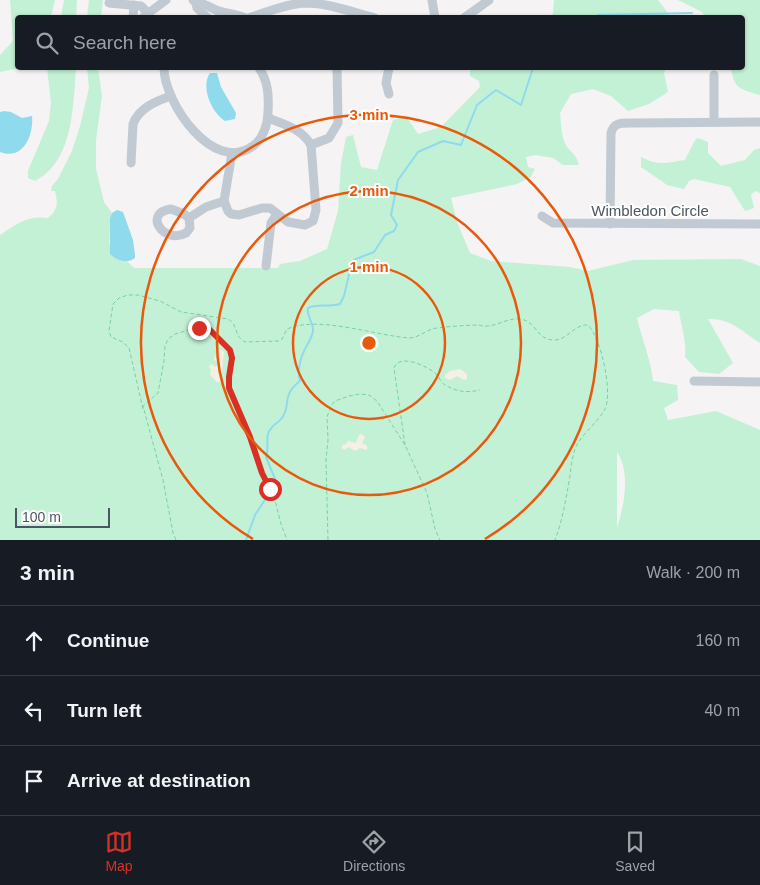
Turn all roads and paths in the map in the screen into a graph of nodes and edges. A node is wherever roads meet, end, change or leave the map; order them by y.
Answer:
1 (166, 0) edge
2 (432, 0) edge
3 (489, 0) edge
4 (194, 2) edge
5 (109, 3) dead end
6 (134, 5) junction
7 (132, 15) edge
8 (145, 15) edge
9 (205, 15) edge
10 (217, 15) edge
11 (239, 15) edge
12 (256, 15) edge
13 (364, 15) edge
14 (434, 15) edge
15 (468, 15) edge
16 (164, 70) edge
17 (260, 70) edge
18 (337, 70) edge
19 (388, 70) edge
20 (714, 75) dead end
21 (389, 94) dead end
22 (171, 96) junction
23 (268, 118) junction
24 (714, 122) junction
25 (760, 122) edge
26 (311, 145) junction
27 (232, 153) junction
28 (131, 163) dead end
29 (224, 201) junction
30 (277, 214) junction
31 (542, 216) dead end
32 (189, 218) dead end
33 (610, 224) junction
34 (760, 224) edge
35 (266, 266) dead end
36 (694, 381) dead end
37 (760, 382) edge
38 (480, 390) dead end
39 (144, 409) junction
40 (405, 446) junction
41 (176, 540) edge
42 (287, 540) edge
43 (328, 540) edge
44 (440, 540) edge
45 (555, 540) edge

1 - 8 street
2 - 14 street
3 - 15 street
4 - 9 street
4 - 10 street
5 - 6 street
6 - 7 street
6 - 8 street
10 - 11 street
12 - 13 street
16 - 22 street
17 - 23 street
18 - 26 street
19 - 21 street
20 - 24 street
22 - 27 street
22 - 28 street
23 - 26 street
23 - 27 street
24 - 25 street
24 - 33 street
26 - 30 street
27 - 29 street
29 - 30 street
29 - 32 street
30 - 35 street
31 - 33 street, Wimbledon Circle
33 - 34 street, Wimbledon Circle
36 - 37 street
38 - 40 path
39 - 41 path
39 - 42 path
39 - 45 path
40 - 43 path
40 - 44 path

